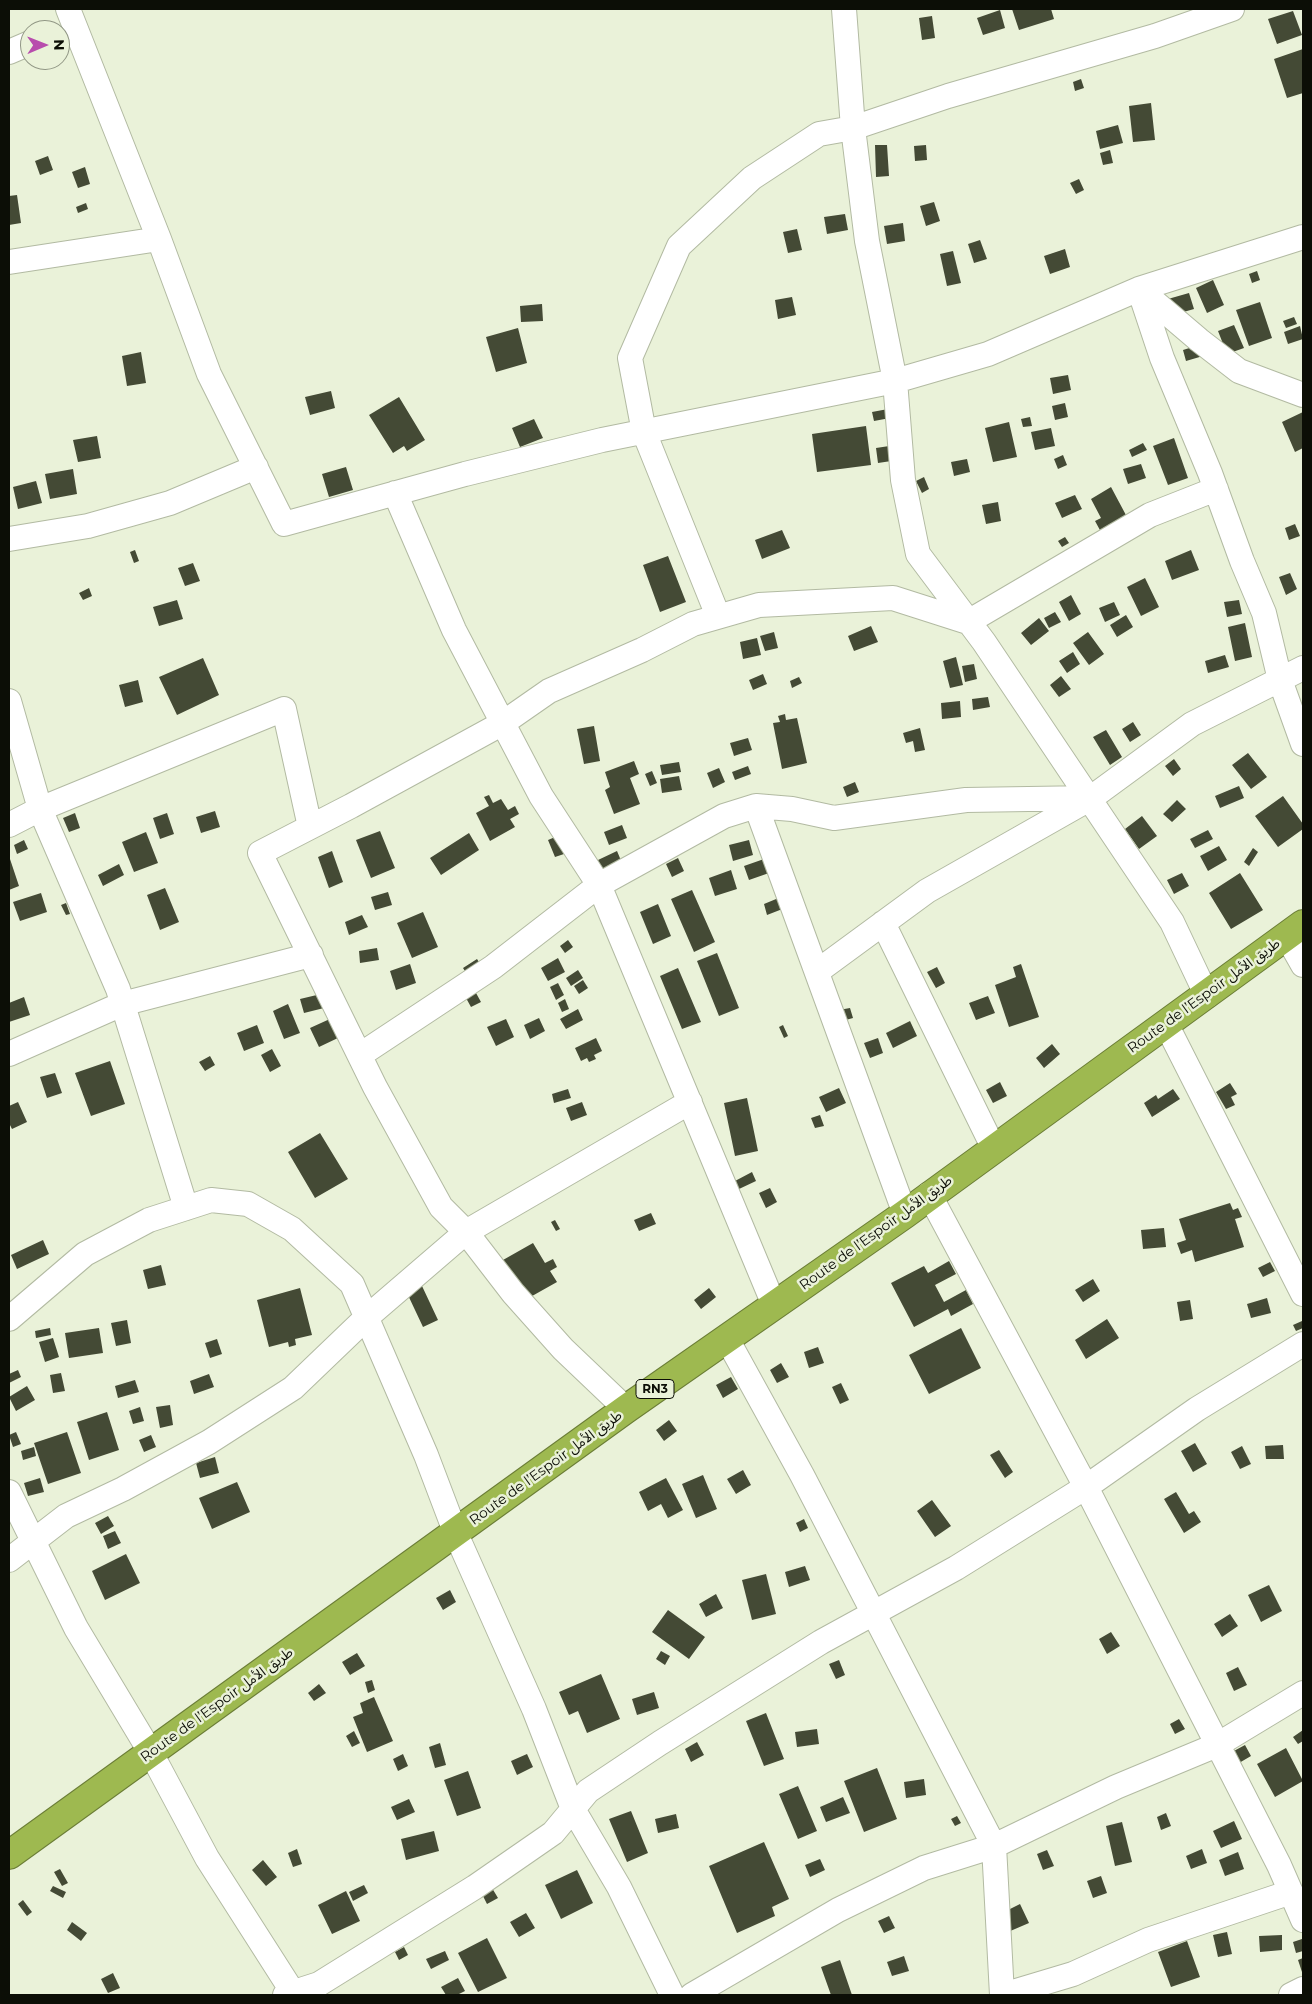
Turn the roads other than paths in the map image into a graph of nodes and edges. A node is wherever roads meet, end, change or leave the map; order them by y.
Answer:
1 (844, 9) edge
2 (1232, 9) edge
3 (70, 27) edge
4 (853, 128) junction
5 (1303, 237) edge
6 (159, 239) junction
7 (9, 262) edge
8 (1139, 289) junction
9 (895, 381) junction
10 (1303, 395) edge
11 (644, 432) junction
12 (256, 467) junction
13 (1216, 489) junction
14 (395, 494) junction
15 (9, 539) edge
16 (718, 616) junction
17 (968, 622) junction
18 (1303, 668) edge
19 (1280, 680) junction
20 (9, 701) edge
21 (503, 723) junction
22 (1303, 744) edge
23 (1091, 798) junction
24 (756, 806) junction
25 (40, 809) junction
26 (9, 825) edge
27 (310, 827) junction
28 (598, 885) junction
29 (883, 923) junction
30 (1295, 930) edge
31 (311, 955) junction
32 (1303, 965) edge
33 (818, 971) junction
34 (1207, 996) junction
35 (122, 1004) junction
36 (1166, 1024) junction
37 (9, 1054) edge
38 (360, 1056) junction
39 (690, 1102) junction
40 (994, 1149) junction
41 (929, 1194) junction
42 (186, 1208) junction
43 (905, 1214) junction
44 (466, 1232) junction
45 (1303, 1294) edge
46 (774, 1305) junction
47 (366, 1318) junction
48 (9, 1319) edge
49 (727, 1339) junction
50 (1303, 1344) edge
51 (626, 1409) junction
52 (1086, 1487) junction
53 (9, 1492) edge
54 (456, 1534) junction
55 (32, 1543) junction
56 (9, 1560) edge
57 (875, 1613) junction
58 (1303, 1692) edge
59 (1217, 1745) junction
60 (151, 1753) junction
61 (573, 1809) junction
62 (994, 1846) junction
63 (9, 1855) edge
64 (1291, 1892) junction
65 (1303, 1920) edge
66 (1303, 1990) edge
67 (289, 1993) edge
68 (672, 1995) edge
69 (692, 1995) edge
70 (1002, 1995) edge
71 (1291, 1995) edge

1 - 4 street
2 - 4 street
3 - 6 street
4 - 9 street
4 - 11 street
5 - 8 street
6 - 7 street
6 - 12 street
8 - 9 street
8 - 10 street
8 - 13 street
9 - 11 street
9 - 17 street
11 - 14 street
11 - 16 street
12 - 14 street
12 - 15 street
13 - 17 street
13 - 19 street
14 - 21 street
16 - 17 street
16 - 21 street
17 - 23 street
18 - 19 street
19 - 22 street
19 - 23 street
20 - 25 street
21 - 27 street
21 - 28 street
23 - 24 street
23 - 29 street
23 - 34 street
24 - 28 street
24 - 33 street
25 - 26 street
25 - 27 street
25 - 35 street
27 - 31 street
28 - 38 street
28 - 39 street
29 - 33 street
29 - 40 street
30 - 32 street
30 - 34 highway, Route de l’Espoir طريق الأمل / RN3
31 - 35 street
31 - 38 street
33 - 43 street
34 - 36 highway, Route de l’Espoir طريق الأمل / RN3
35 - 37 street
35 - 42 street
36 - 40 highway, Route de l’Espoir طريق الأمل / RN3
36 - 45 street
38 - 44 street
39 - 44 street
39 - 46 street
40 - 41 highway, Route de l’Espoir طريق الأمل / RN3
41 - 43 highway, Route de l’Espoir طريق الأمل / RN3
41 - 52 street
42 - 47 street
42 - 48 street
43 - 46 highway, Route de l’Espoir طريق الأمل / RN3
44 - 47 street
44 - 51 street
46 - 49 highway, Route de l’Espoir طريق الأمل / RN3
47 - 54 street
47 - 55 street
49 - 51 highway, Route de l’Espoir طريق الأمل / RN3
49 - 57 street
50 - 52 street
51 - 54 highway, Route de l’Espoir طريق الأمل / RN3
52 - 57 street
52 - 59 street
53 - 55 street
54 - 60 highway, Route de l’Espoir طريق الأمل / RN3
54 - 61 street
55 - 56 street
55 - 60 street
57 - 61 street
57 - 62 street
58 - 59 street
59 - 62 street
59 - 64 street
60 - 63 highway, Route de l’Espoir طريق الأمل / RN3
60 - 67 street
61 - 67 street
61 - 68 street
62 - 69 street
62 - 70 street
64 - 65 street
64 - 70 street
66 - 71 street

